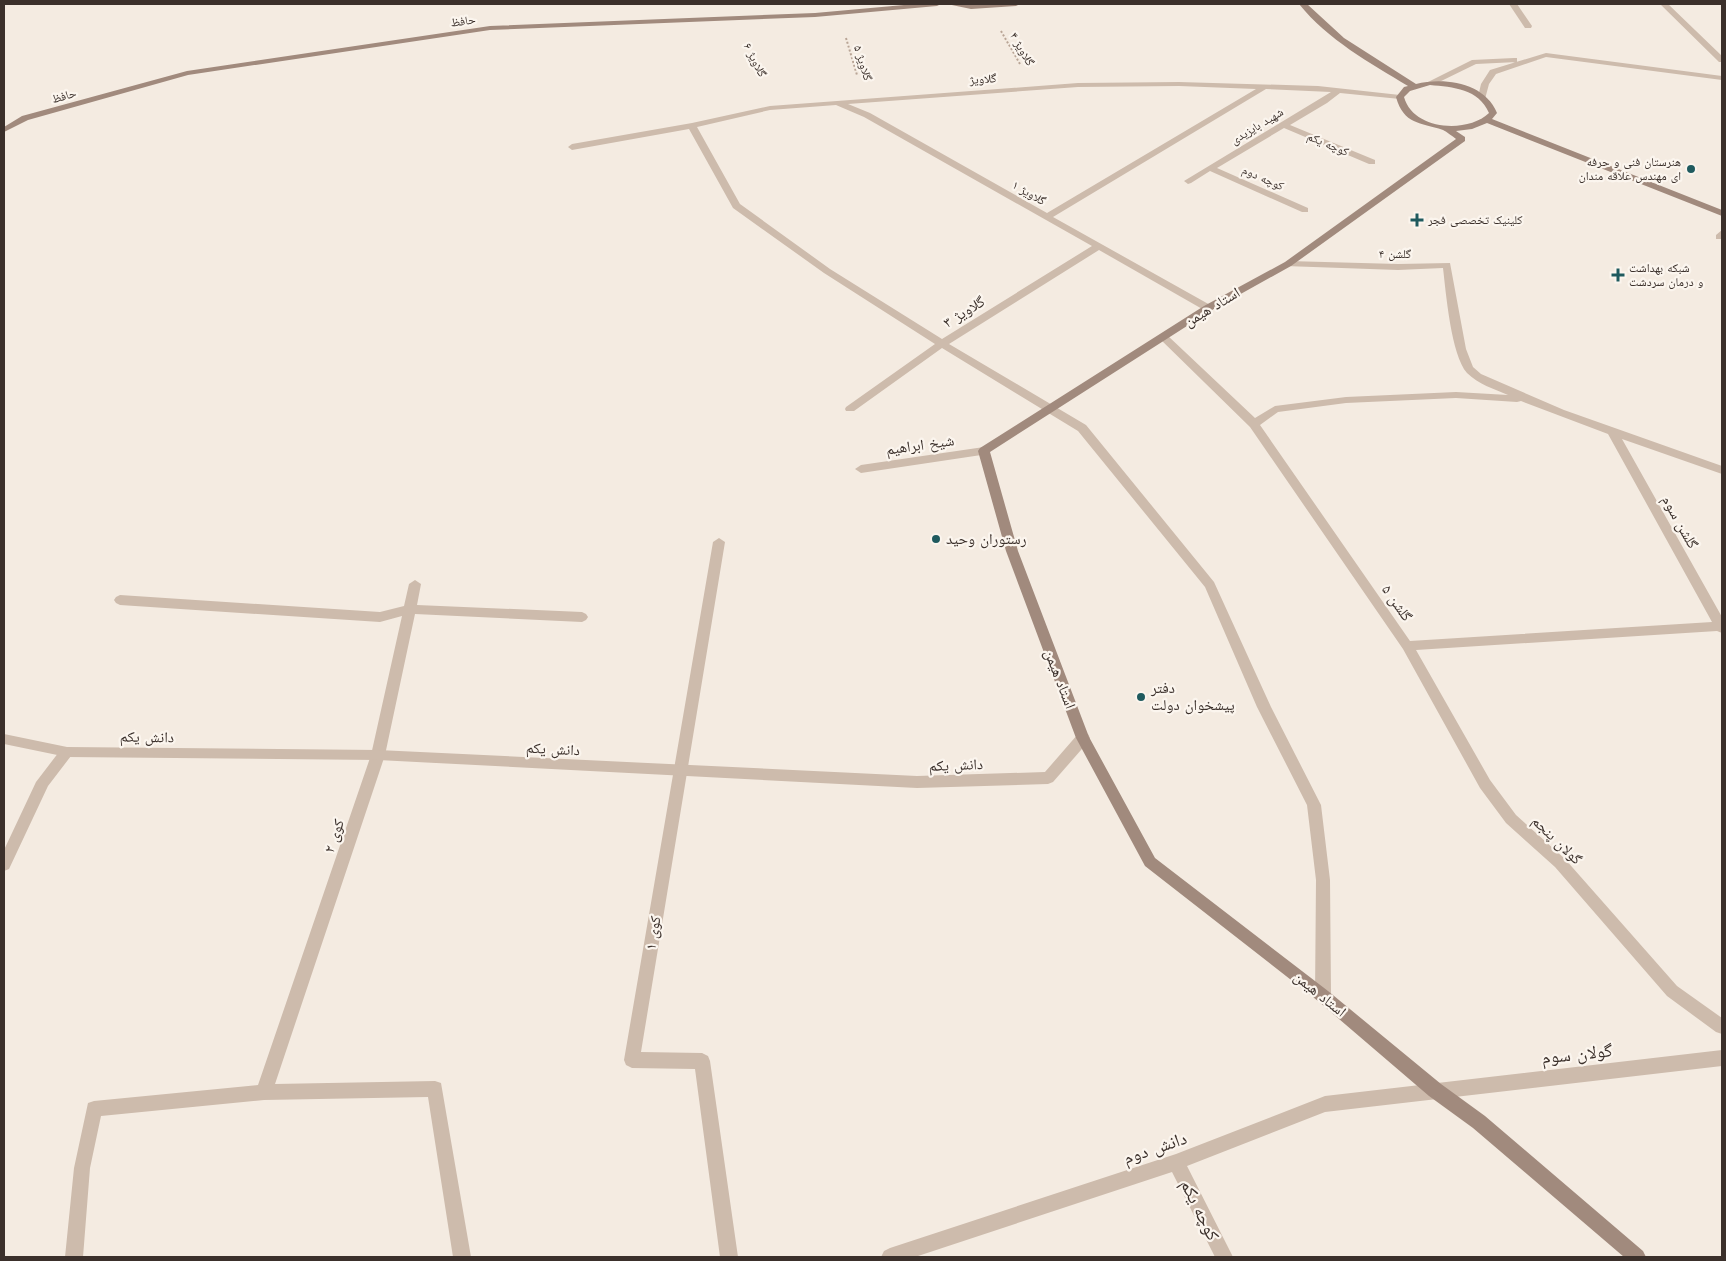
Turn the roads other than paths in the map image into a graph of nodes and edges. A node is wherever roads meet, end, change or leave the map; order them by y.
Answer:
1 (937, 4) edge
2 (951, 4) edge
3 (1016, 4) edge
4 (1303, 4) edge
5 (1513, 4) edge
6 (1664, 4) edge
7 (1528, 26) dead end
8 (1529, 59) junction
9 (1722, 60) edge
10 (1722, 78) edge
11 (1430, 83) junction
12 (1414, 86) junction
13 (1262, 88) junction
14 (1338, 90) junction
15 (1400, 97) junction
16 (1482, 97) junction
17 (837, 102) junction
18 (1489, 120) junction
19 (1283, 125) junction
20 (692, 126) junction
21 (1446, 128) junction
22 (4, 130) edge
23 (572, 147) dead end
24 (1372, 162) dead end
25 (1210, 168) junction
26 (1188, 182) dead end
27 (1305, 210) dead end
28 (1722, 213) edge
29 (1046, 217) junction
30 (1099, 246) junction
31 (1288, 264) junction
32 (1208, 308) junction
33 (1163, 337) junction
34 (941, 344) junction
35 (1527, 400) junction
36 (850, 409) dead end
37 (1050, 410) junction
38 (1254, 424) junction
39 (1612, 431) junction
40 (984, 451) junction
41 (861, 469) dead end
42 (1722, 470) edge
43 (719, 542) dead end
44 (415, 584) dead end
45 (120, 600) dead end
46 (410, 609) junction
47 (582, 617) dead end
48 (1721, 627) edge
49 (1407, 646) junction
50 (1083, 738) junction
51 (4, 739) edge
52 (67, 752) junction
53 (378, 756) junction
54 (679, 772) junction
55 (4, 865) edge
56 (1323, 996) junction
57 (1722, 1027) edge
58 (1722, 1058) edge
59 (1435, 1090) junction
60 (264, 1092) junction
61 (1176, 1162) junction
62 (74, 1257) edge
63 (462, 1257) edge
64 (729, 1257) edge
65 (890, 1257) edge
66 (1224, 1257) edge
67 (1637, 1257) edge

1 - 22 main road, حافظ
2 - 3 main road
4 - 12 main road
5 - 7 street
6 - 9 street
8 - 10 street
8 - 11 street
8 - 16 street
11 - 12 main road
11 - 16 main road
12 - 15 main road
13 - 14 street, گلاویژ
13 - 17 street, گلاویژ
13 - 29 street
14 - 15 street, گلاویژ
14 - 19 street, شهید بایزیدی
15 - 21 main road
16 - 18 main road
17 - 20 street, گلاویژ
17 - 29 street, گلاویژ ۱
18 - 21 main road
18 - 28 main road
19 - 24 street, کوچه یکم
19 - 25 street, شهید بایزیدی
20 - 23 street, گلاویژ
20 - 34 street
21 - 31 main road, استاد هیمن
25 - 26 street, شهید بایزیدی
25 - 27 street, کوچه دوم
29 - 30 street, گلاویژ ۱
30 - 32 street, گلاویژ ۱
30 - 34 street, گلاویژ ۳
31 - 32 main road, استاد هیمن
31 - 35 street, گلشن ۴
32 - 33 main road, استاد هیمن
33 - 37 main road, استاد هیمن
33 - 38 street, گلشن ۵
34 - 36 street, گلاویژ ۳
34 - 37 street
35 - 38 street
35 - 39 street
37 - 40 main road, استاد هیمن
37 - 56 street
38 - 49 street, گلشن ۵
39 - 42 street
39 - 48 street, گلشن سوم
40 - 41 street, شیخ ابراهیم
40 - 50 main road, استاد هیمن
43 - 54 street, کوی ۱
44 - 46 street, کوی ۲
45 - 46 street
46 - 47 street
46 - 53 street, کوی ۲
48 - 49 street, گلشن ۵
49 - 57 street, گولان پنجم
50 - 54 street, دانش یکم
50 - 56 main road, استاد هیمن
51 - 52 street, دانش یکم
52 - 53 street, دانش یکم
52 - 55 street
53 - 54 street, دانش یکم
53 - 60 street, کوی ۲
54 - 64 street, کوی ۱
56 - 59 main road, استاد هیمن
58 - 59 street, گولان سوم
59 - 61 street, دانش دوم
59 - 67 main road, استاد هیمن
60 - 62 street
60 - 63 street
61 - 65 street, دانش دوم
61 - 66 street, کوچه یکم

